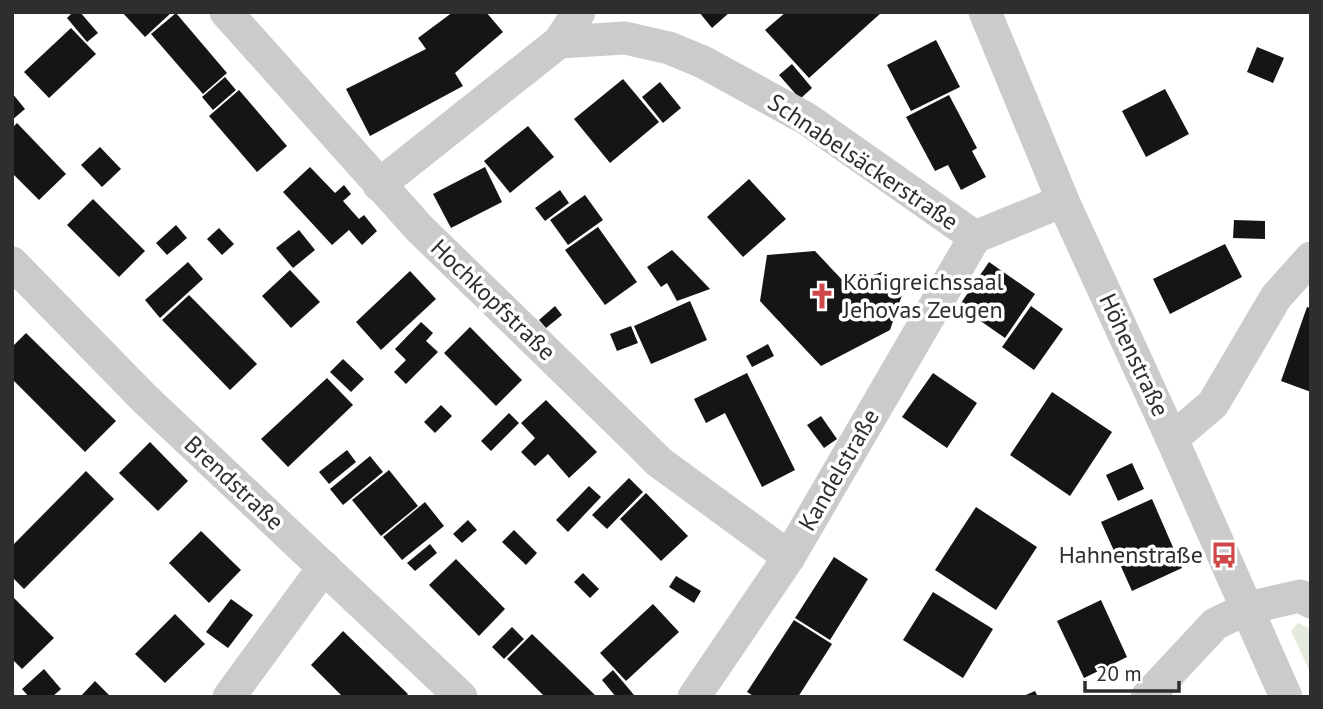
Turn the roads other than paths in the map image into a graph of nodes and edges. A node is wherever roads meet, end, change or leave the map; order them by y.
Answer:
1 (226, 12) edge
2 (579, 12) edge
3 (985, 12) edge
4 (559, 42) junction
5 (379, 186) junction
6 (1063, 201) junction
7 (975, 237) junction
8 (1311, 258) edge
9 (12, 263) edge
10 (1172, 439) junction
11 (789, 557) junction
12 (324, 567) junction
13 (1311, 602) edge
14 (1248, 608) junction
15 (229, 697) edge
16 (461, 697) edge
17 (694, 697) edge
18 (1147, 697) edge
19 (1286, 697) edge

1 - 5 street, Hochkopfstraße
2 - 4 street
3 - 6 street, Höhenstraße
4 - 5 street
4 - 7 street, Schnabelsäckerstraße
5 - 11 street, Hochkopfstraße
6 - 7 street, Schnabelsäckerstraße
6 - 10 street, Höhenstraße
7 - 11 street, Kandelstraße
8 - 10 street
9 - 12 street, Brendstraße
10 - 14 street, Höhenstraße
11 - 17 street, Kandelstraße
12 - 15 street
12 - 16 street, Brendstraße
13 - 14 street
14 - 18 street
14 - 19 street, Höhenstraße

